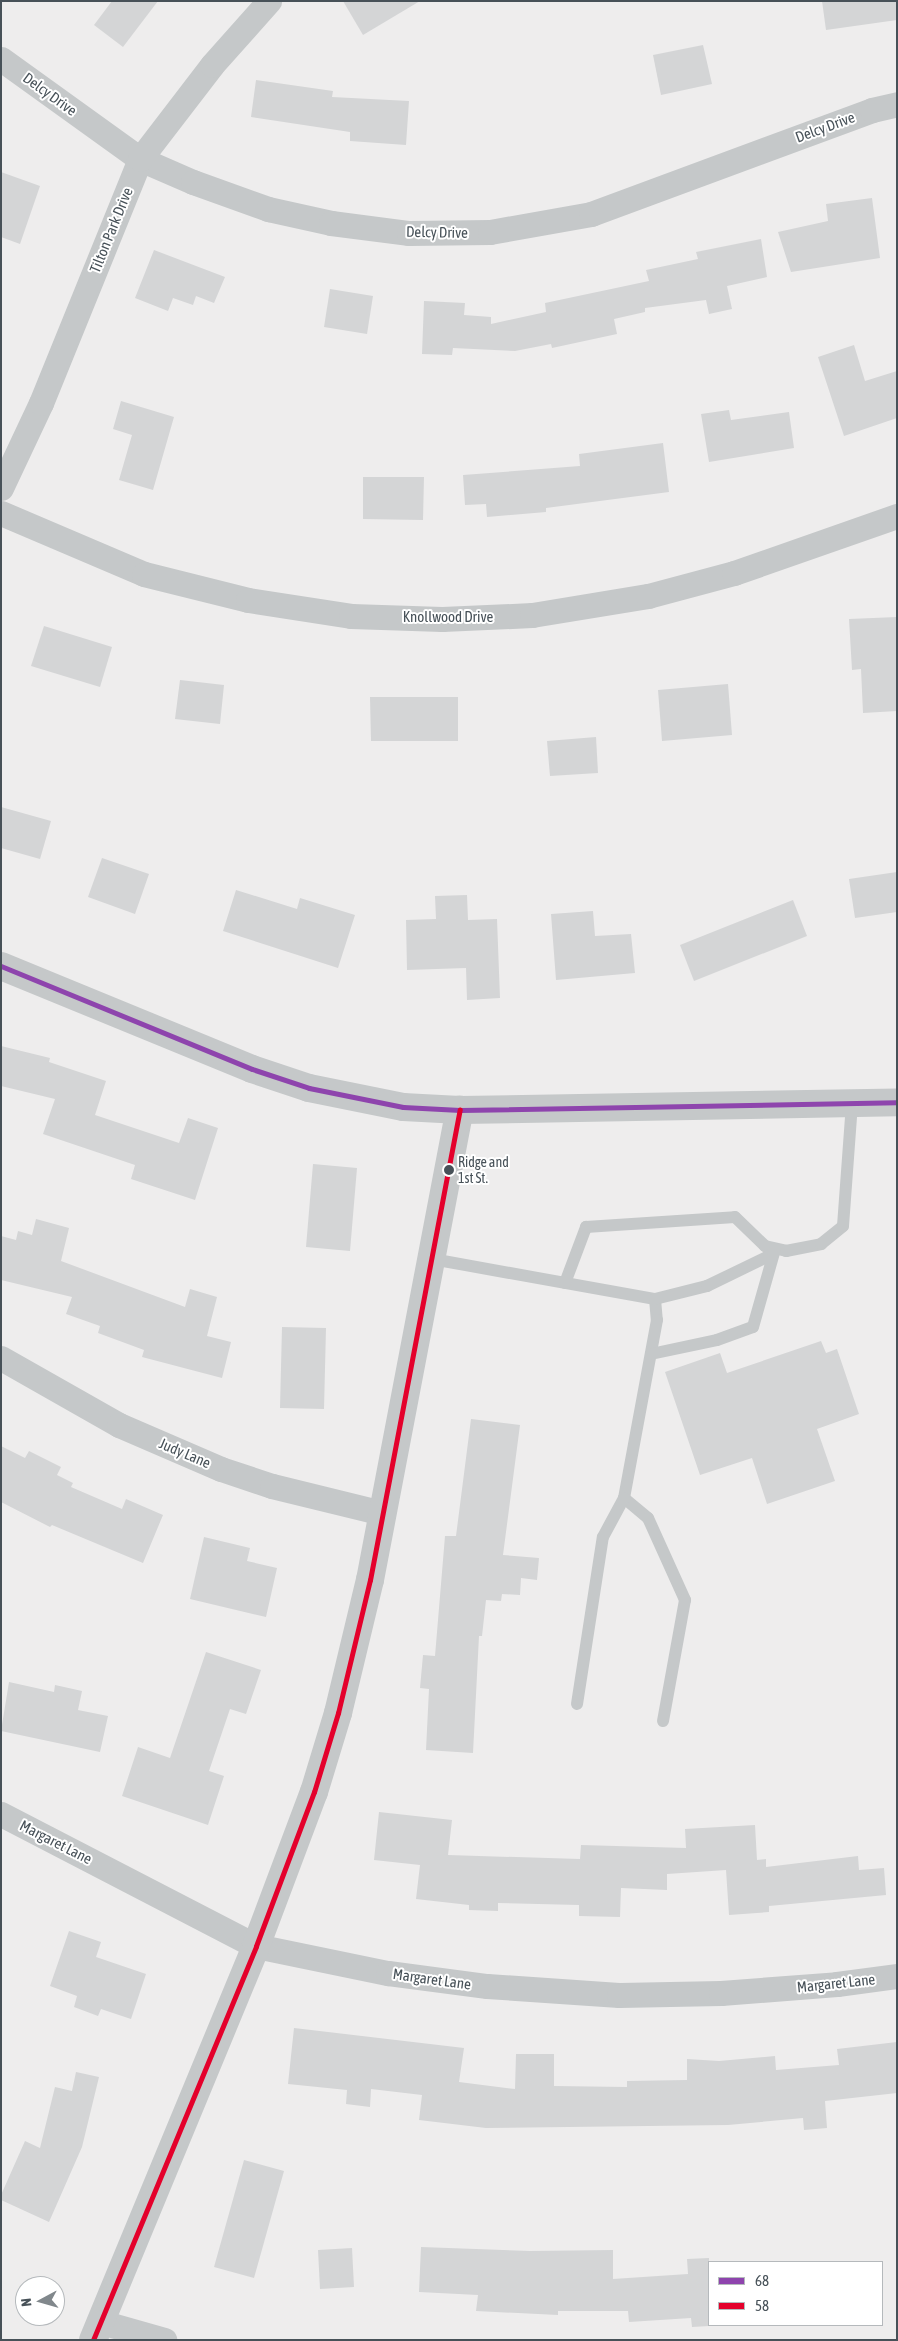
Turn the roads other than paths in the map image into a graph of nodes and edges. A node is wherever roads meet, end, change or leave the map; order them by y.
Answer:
1 (269, 1) edge
2 (1, 58) edge
3 (897, 104) edge
4 (140, 158) junction
5 (1, 488) edge
6 (1, 513) edge
7 (897, 516) edge
8 (1, 966) edge
9 (897, 1102) edge
10 (852, 1103) junction
11 (460, 1110) junction
12 (774, 1251) junction
13 (432, 1259) junction
14 (565, 1283) junction
15 (654, 1299) junction
16 (651, 1354) junction
17 (1, 1358) edge
18 (624, 1498) junction
19 (382, 1513) junction
20 (577, 1704) dead end
21 (663, 1721) dead end
22 (1, 1814) edge
23 (256, 1946) junction
24 (897, 1976) edge
25 (97, 2331) edge
26 (164, 2340) edge

1 - 4 street, Tilton Park Drive
2 - 4 street, Delcy Drive
3 - 4 street, Delcy Drive
4 - 5 street, Tilton Park Drive
6 - 7 street, Knollwood Drive
8 - 11 street
9 - 10 street
10 - 11 street
10 - 12 lane
11 - 13 street
12 - 14 lane
12 - 15 lane
12 - 16 lane
13 - 14 lane
13 - 19 street
14 - 15 lane
15 - 16 lane
16 - 18 lane
17 - 19 street, Judy Lane
18 - 20 lane
18 - 21 lane
19 - 23 street
22 - 23 street, Margaret Lane
23 - 24 street, Margaret Lane
23 - 25 street
25 - 26 street

